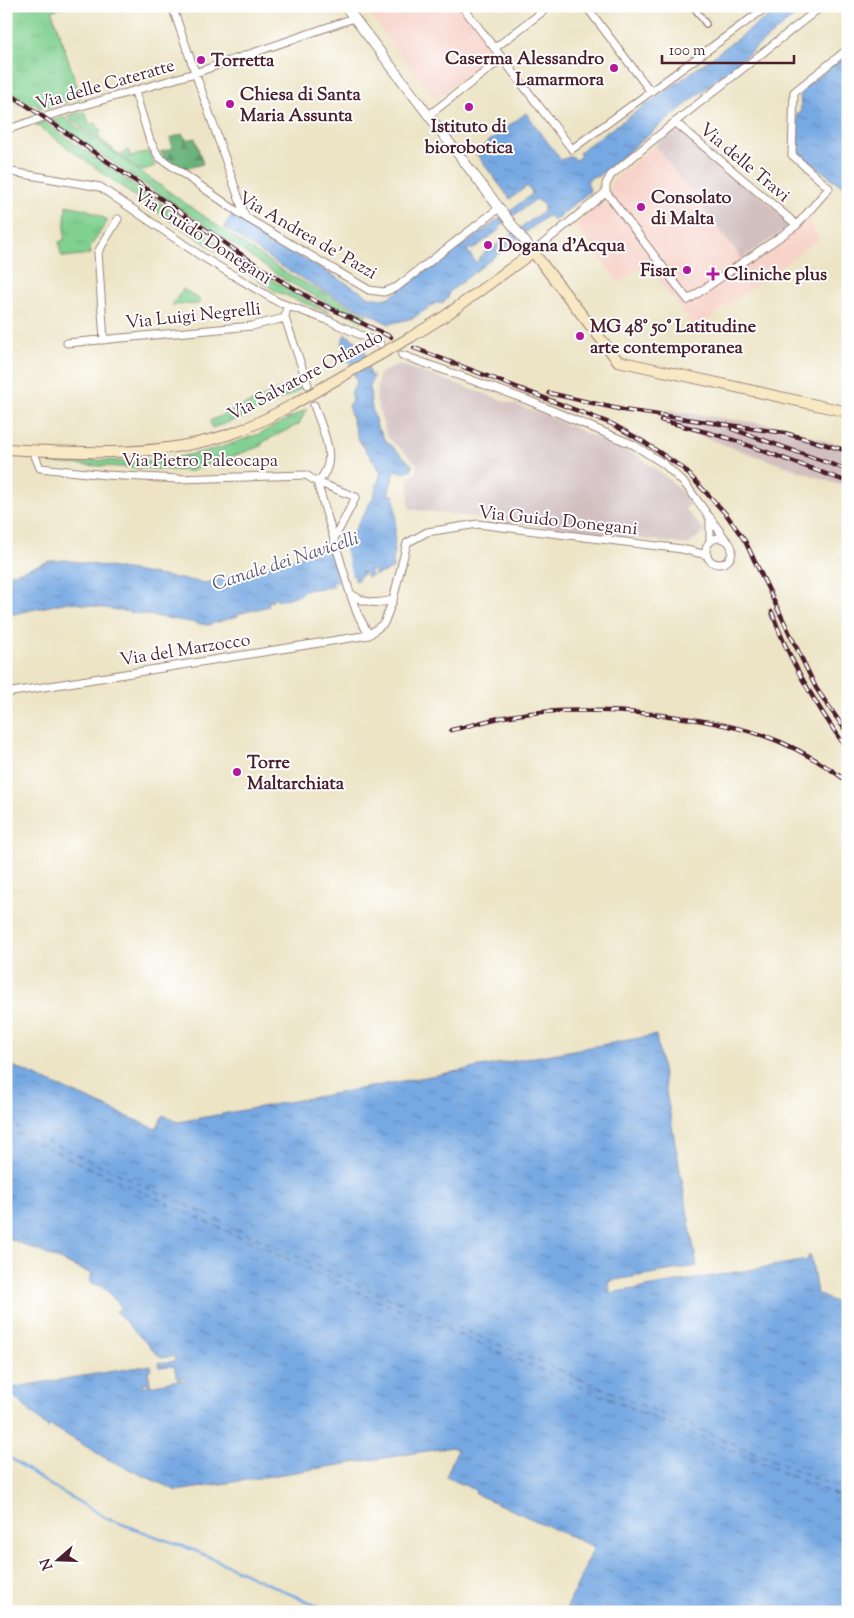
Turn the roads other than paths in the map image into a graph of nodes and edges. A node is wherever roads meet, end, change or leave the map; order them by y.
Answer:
1 (172, 6) edge
2 (345, 6) edge
3 (462, 6) edge
4 (550, 6) edge
5 (586, 6) edge
6 (693, 6) edge
7 (768, 6) edge
8 (822, 6) edge
9 (354, 18) junction
10 (706, 24) dead end
11 (495, 48) junction
12 (848, 49) edge
13 (503, 58) junction
14 (195, 73) junction
15 (135, 92) junction
16 (651, 92) junction
17 (429, 115) junction
18 (675, 122) junction
19 (6, 130) edge
20 (7, 171) edge
21 (606, 192) junction
22 (499, 208) junction
23 (245, 217) junction
24 (118, 219) dead end
25 (797, 225) junction
26 (533, 252) junction
27 (287, 306) junction
28 (285, 318) junction
29 (104, 340) junction
30 (67, 343) dead end
31 (380, 344) dead end
32 (402, 355) dead end
33 (308, 385) dead end
34 (314, 405) dead end
35 (848, 412) edge
36 (6, 449) edge
37 (33, 451) junction
38 (317, 482) junction
39 (709, 515) junction
40 (334, 539) junction
41 (726, 540) junction
42 (710, 541) junction
43 (707, 555) junction
44 (350, 593) junction
45 (393, 600) junction
46 (368, 635) junction
47 (6, 693) edge

1 - 14 street
2 - 9 street
3 - 11 street
4 - 11 street
5 - 16 street
6 - 10 street
7 - 16 street
8 - 18 street
9 - 14 street, Via delle Cateratte
9 - 17 street
11 - 13 street
12 - 25 street
13 - 16 street
13 - 17 street
14 - 15 street, Via delle Cateratte
14 - 23 street
15 - 19 street, Via delle Cateratte
15 - 23 street, Via Andrea de' Pazzi
17 - 22 street
18 - 21 street
18 - 25 street, Via delle Travi
20 - 27 street, Via Guido Donegani
21 - 25 street
21 - 26 street
22 - 23 street, Via Andrea de' Pazzi
22 - 26 street
24 - 29 street, Via Luigi Negrelli
26 - 35 main road
26 - 37 main road, Via Salvatore Orlando, bridge
27 - 28 street
27 - 31 street, Via Guido Donegani
28 - 29 street, Via Luigi Negrelli
28 - 33 street
29 - 30 street, Via Luigi Negrelli
32 - 39 street
34 - 38 street
36 - 37 main road, Via Salvatore Orlando
37 - 38 street, Via Pietro Paleocapa
38 - 40 street
38 - 40 street
39 - 41 street
39 - 42 street
40 - 44 street
41 - 42 street
41 - 43 street
42 - 43 street
43 - 45 street, Via Guido Donegani
44 - 45 street
44 - 46 street
45 - 46 street
46 - 47 street, Via del Marzocco

